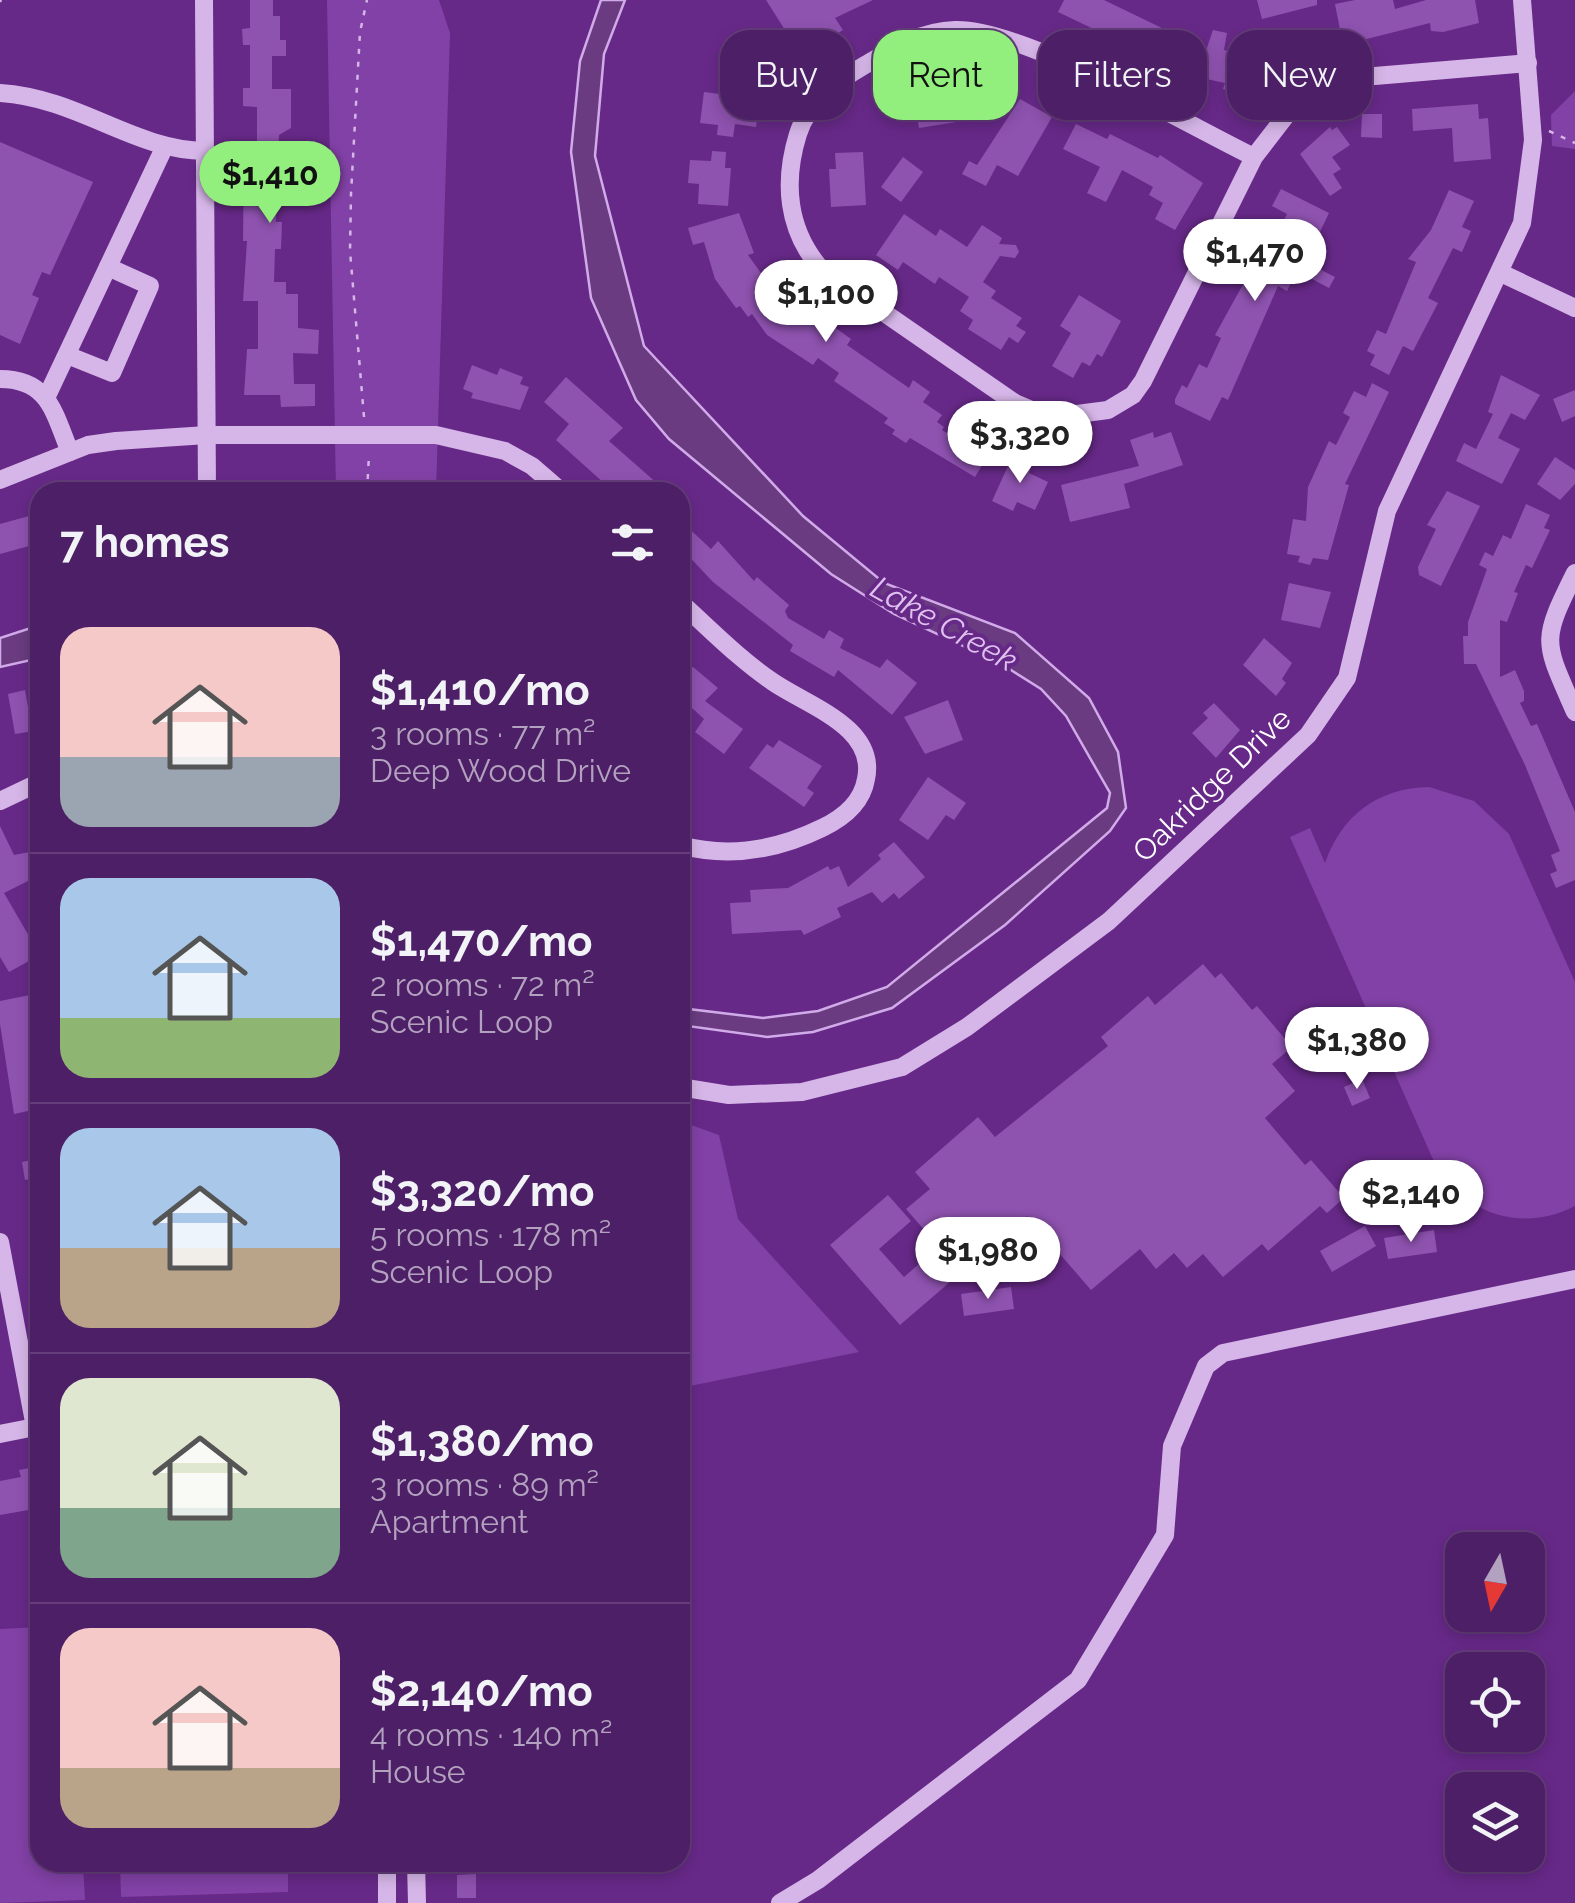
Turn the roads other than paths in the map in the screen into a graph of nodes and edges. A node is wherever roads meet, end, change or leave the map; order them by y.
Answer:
1 (204, 0) edge
2 (1522, 0) edge
3 (1528, 63) junction
4 (0, 93) edge
5 (164, 148) junction
6 (205, 150) junction
7 (1254, 157) junction
8 (108, 267) junction
9 (1501, 273) junction
10 (1575, 308) edge
11 (67, 355) junction
12 (0, 379) edge
13 (47, 396) junction
14 (207, 435) junction
15 (70, 452) junction
16 (0, 480) edge
17 (207, 482) edge
18 (550, 482) edge
19 (1575, 573) edge
20 (690, 611) edge
21 (1575, 712) edge
22 (30, 787) edge
23 (0, 801) edge
24 (690, 846) edge
25 (690, 1089) edge
26 (0, 1242) edge
27 (1575, 1279) edge
28 (30, 1388) edge
29 (30, 1428) edge
30 (0, 1434) edge
31 (387, 1872) edge
32 (416, 1872) edge
33 (387, 1903) edge
34 (417, 1903) edge
35 (780, 1903) edge

1 - 6 street
2 - 3 street, Oakridge Drive
3 - 7 street
3 - 9 street, Oakridge Drive
4 - 5 street
5 - 6 street
5 - 8 street
6 - 14 street
7 - 7 street
8 - 11 street
8 - 11 street
9 - 10 street
9 - 25 street, Oakridge Drive
11 - 13 street
12 - 13 street
13 - 15 street
14 - 15 street
14 - 17 street
14 - 18 street
15 - 16 street
19 - 21 street
20 - 24 street
22 - 23 street
26 - 28 street
27 - 35 street
29 - 30 street
31 - 33 street
32 - 34 street

